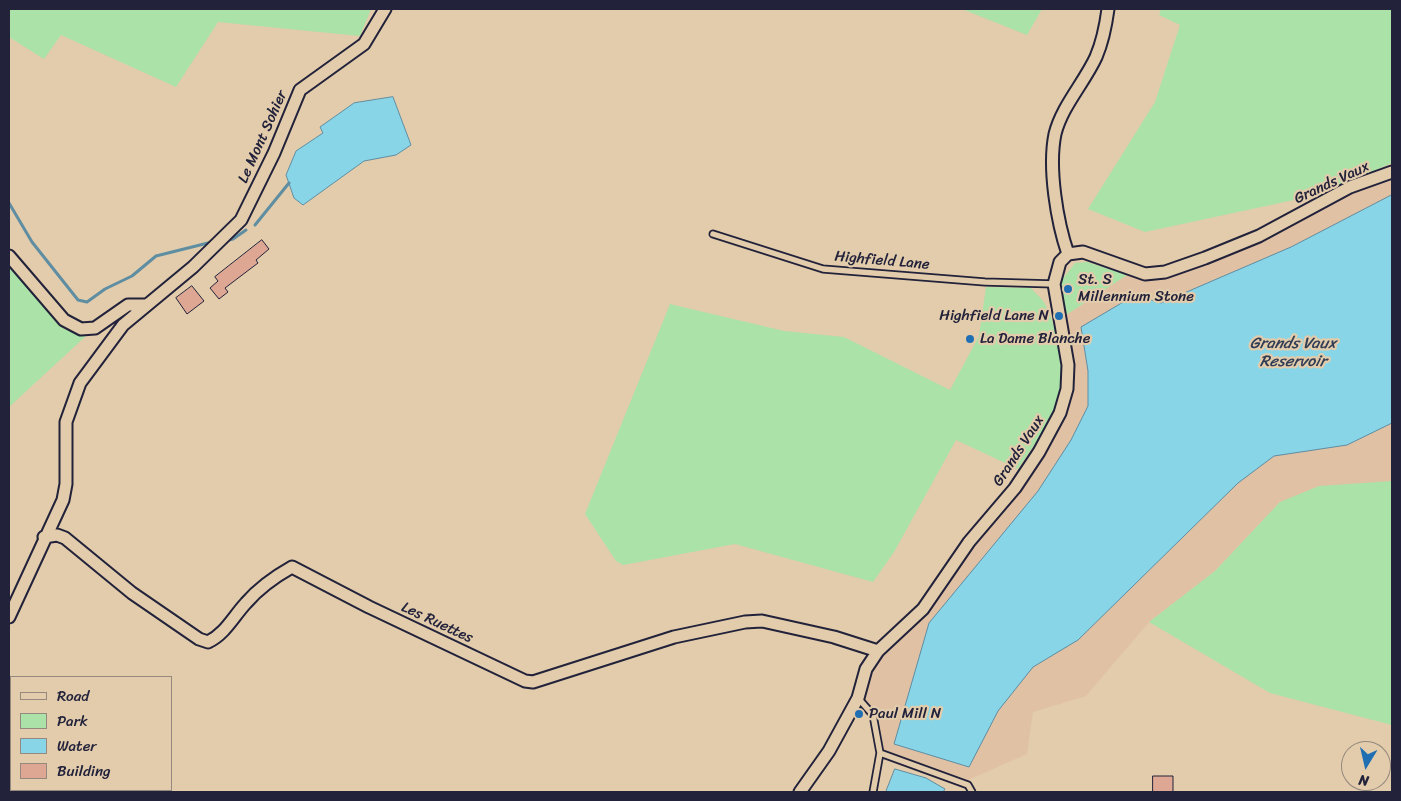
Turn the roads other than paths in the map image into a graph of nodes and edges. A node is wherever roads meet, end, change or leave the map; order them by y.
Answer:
1 (385, 9) edge
2 (1108, 9) edge
3 (1392, 172) edge
4 (713, 234) dead end
5 (1068, 254) junction
6 (9, 256) edge
7 (1054, 284) junction
8 (145, 305) junction
9 (44, 537) junction
10 (9, 617) edge
11 (878, 651) junction
12 (858, 698) junction
13 (880, 754) junction
14 (800, 792) edge
15 (873, 792) edge
16 (972, 792) edge

1 - 8 street, Le Mont Sohier
2 - 5 street
3 - 5 street, Grands Vaux
4 - 7 lane, Highfield Lane
5 - 7 street, Grands Vaux
6 - 8 street
7 - 11 street, Grands Vaux
8 - 9 street, Le Mont Sohier
9 - 10 street, Le Mont Sohier
9 - 11 street, Les Ruettes
11 - 12 street, Grands Vaux
12 - 13 lane
12 - 14 street, Grands Vaux
13 - 15 lane
13 - 16 lane

